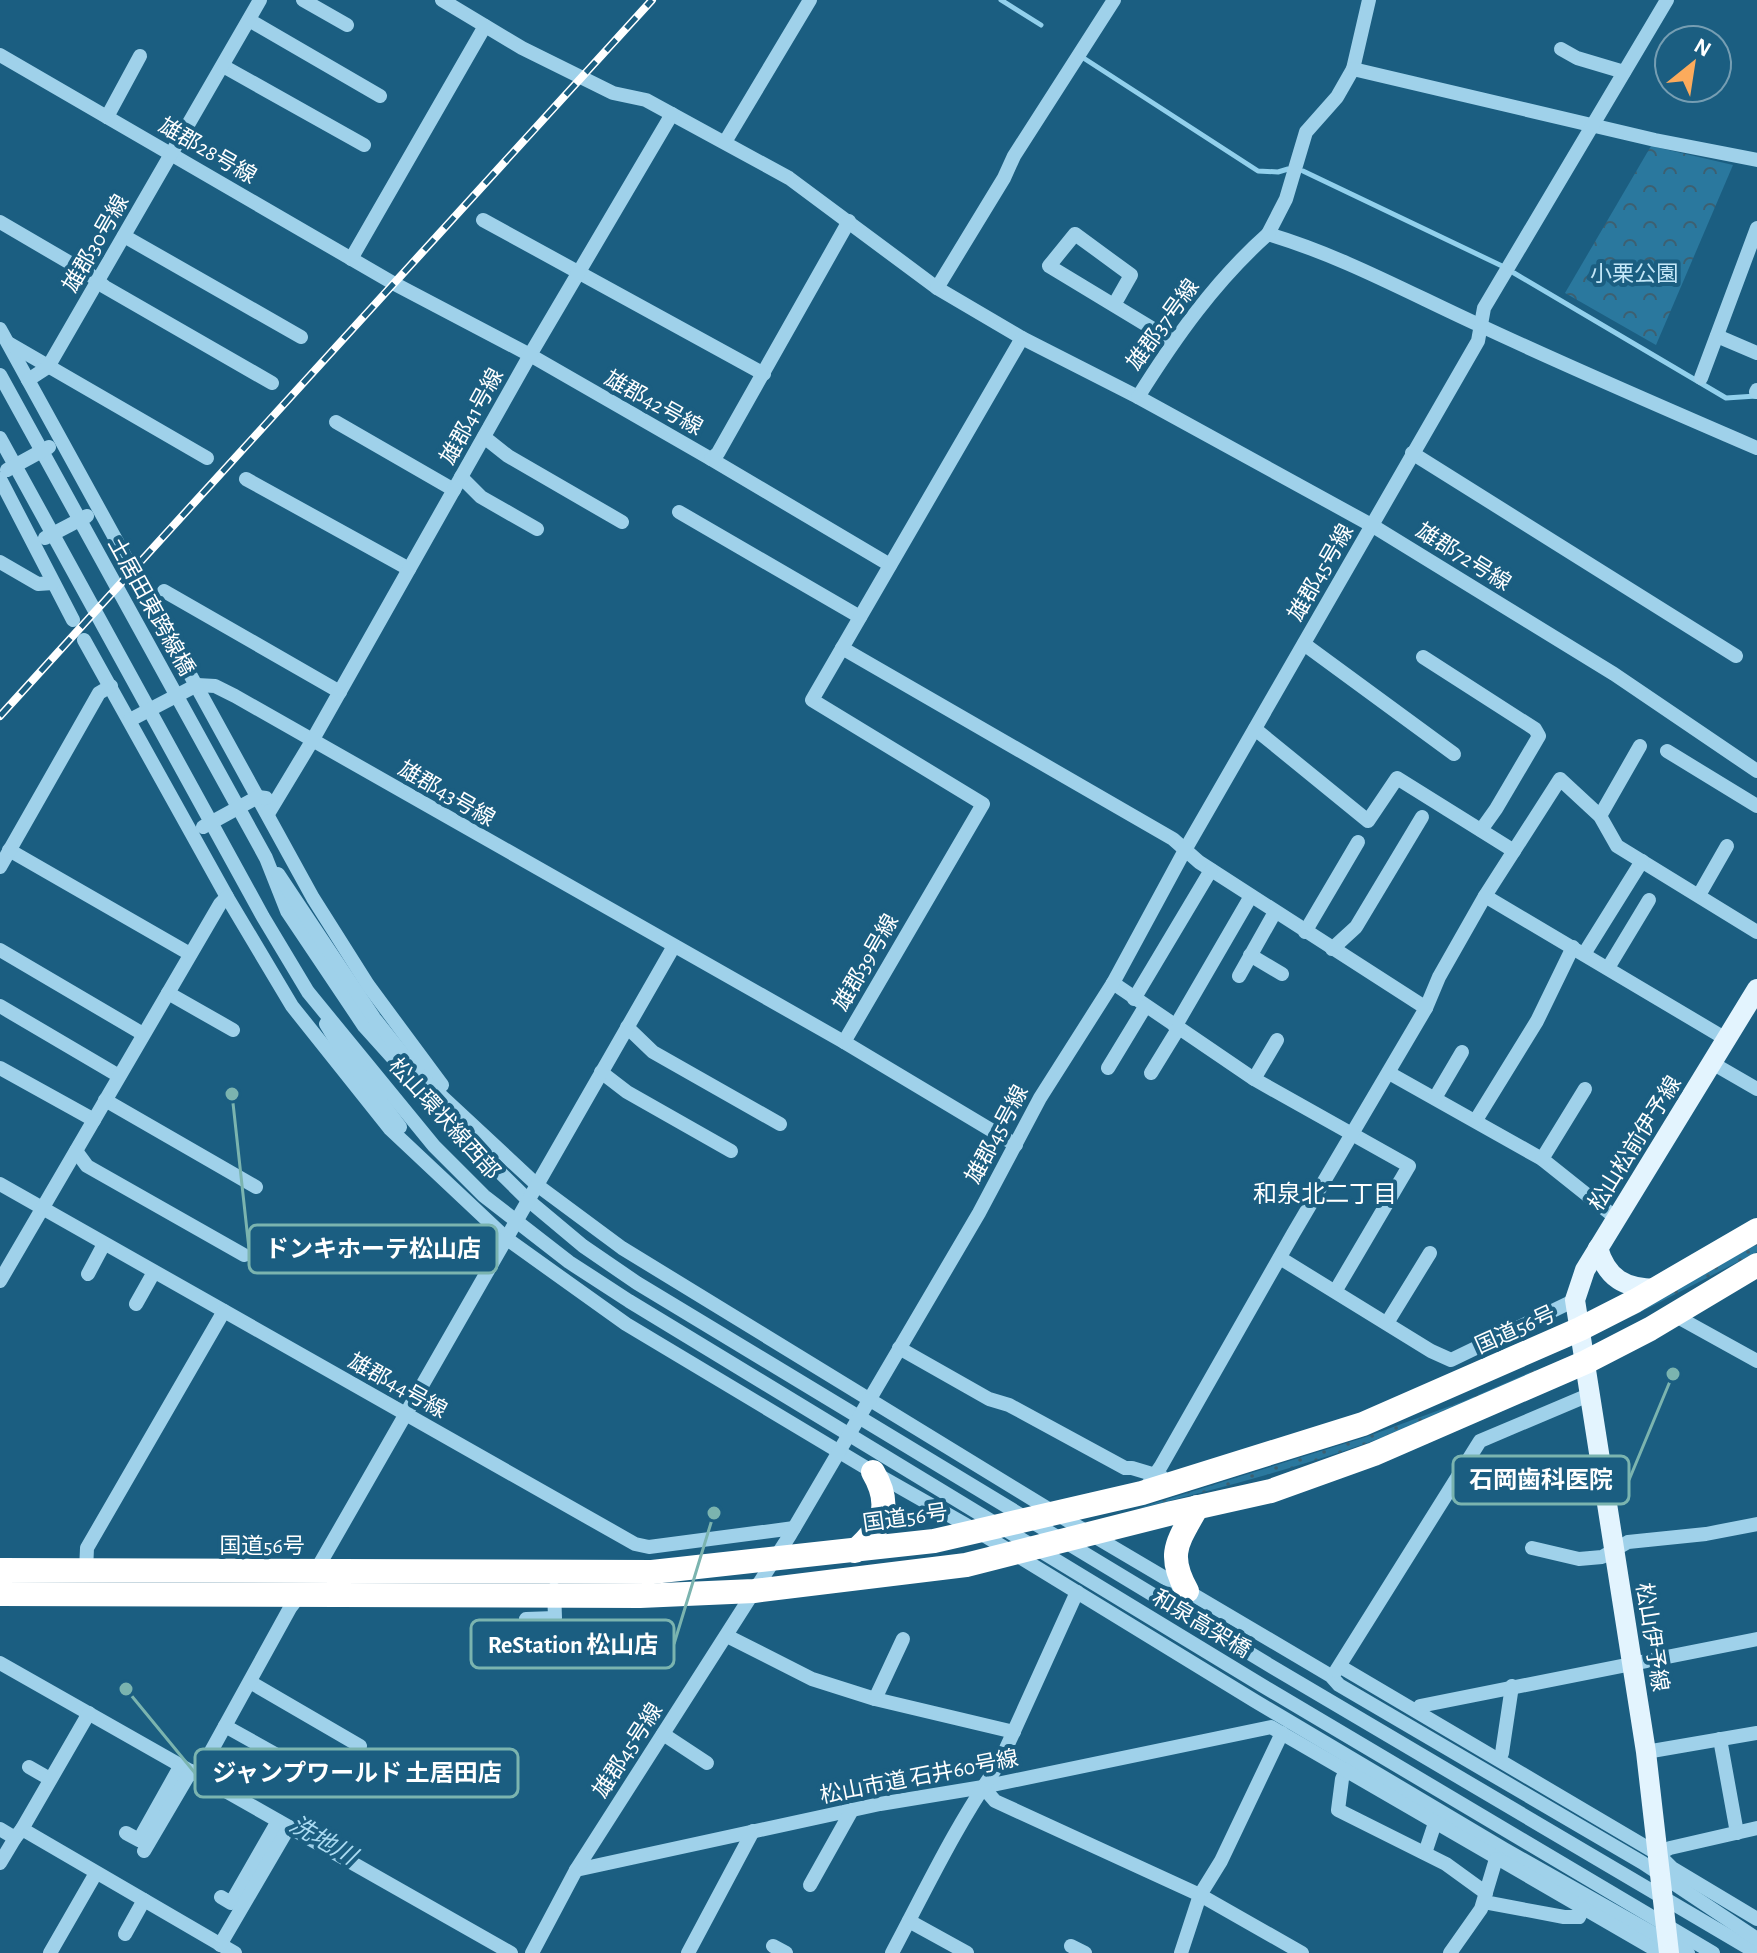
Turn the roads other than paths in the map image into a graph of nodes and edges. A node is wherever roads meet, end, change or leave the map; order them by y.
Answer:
1 (260, 0) edge
2 (303, 0) edge
3 (442, 0) edge
4 (810, 0) edge
5 (1114, 0) edge
6 (1369, 0) edge
7 (1667, 0) edge
8 (249, 20) junction
9 (347, 25) dead end
10 (485, 26) junction
11 (1561, 49) dead end
12 (0, 55) edge
13 (140, 56) dead end
14 (223, 66) junction
15 (1353, 69) junction
16 (1624, 72) junction
17 (380, 96) dead end
18 (672, 114) junction
19 (107, 117) junction
20 (1594, 125) junction
21 (725, 142) junction
22 (364, 145) dead end
23 (171, 154) junction
24 (1757, 160) edge
25 (483, 220) dead end
26 (849, 221) junction
27 (0, 222) edge
28 (1757, 228) edge
29 (1268, 234) junction
30 (124, 236) junction
31 (351, 259) junction
32 (579, 272) junction
33 (97, 282) junction
34 (393, 283) joint
35 (937, 288) junction
36 (1114, 305) junction
37 (1481, 326) junction
38 (4, 335) edge
39 (1717, 336) junction
40 (301, 337) dead end
41 (1022, 338) junction
42 (1173, 341) junction
43 (1757, 353) edge
44 (530, 355) junction
45 (48, 367) junction
46 (764, 374) junction
47 (0, 375) edge
48 (1701, 378) dead end
49 (28, 380) junction
50 (272, 383) dead end
51 (1138, 397) junction
52 (336, 422) dead end
53 (484, 437) junction
54 (0, 438) edge
55 (61, 440) junction
56 (1757, 448) edge
57 (1412, 453) junction
58 (207, 458) dead end
59 (711, 459) junction
60 (0, 476) edge
61 (246, 479) dead end
62 (457, 484) junction
63 (98, 510) junction
64 (679, 512) dead end
65 (622, 522) dead end
66 (1373, 526) junction
67 (537, 529) dead end
68 (34, 544) junction
69 (0, 562) edge
70 (890, 565) junction
71 (409, 569) junction
72 (53, 583) junction
73 (164, 591) dead end
74 (860, 617) junction
75 (73, 620) dead end
76 (84, 640) dead end
77 (1304, 644) junction
78 (842, 648) junction
79 (1736, 656) dead end
80 (1423, 657) dead end
81 (197, 685) junction
82 (111, 686) junction
83 (340, 692) junction
84 (130, 720) junction
85 (1255, 729) junction
86 (312, 741) junction
87 (1640, 746) dead end
88 (1667, 751) dead end
89 (1454, 754) dead end
90 (1757, 771) edge
91 (258, 797) junction
92 (277, 799) junction
93 (1757, 806) edge
94 (268, 814) junction
95 (1600, 816) junction
96 (1422, 817) dead end
97 (1481, 830) junction
98 (192, 833) junction
99 (1358, 842) dead end
100 (1727, 846) dead end
101 (9, 850) junction
102 (1185, 850) junction
103 (1514, 851) junction
104 (266, 858) junction
105 (1642, 861) junction
106 (0, 867) edge
107 (1211, 870) junction
108 (1699, 895) junction
109 (1251, 896) junction
110 (1485, 896) junction
111 (227, 897) junction
112 (1649, 900) dead end
113 (1275, 912) junction
114 (1305, 932) junction
115 (1757, 932) edge
116 (674, 946) junction
117 (1332, 949) junction
118 (0, 950) edge
119 (1579, 951) junction
120 (190, 954) junction
121 (1250, 955) junction
122 (1608, 968) junction
123 (1282, 974) dead end
124 (1239, 976) dead end
125 (1113, 983) junction
126 (1757, 989) edge
127 (308, 992) junction
128 (168, 993) junction
129 (1140, 1003) junction
130 (0, 1006) edge
131 (1426, 1008) junction
132 (627, 1027) junction
133 (1176, 1028) junction
134 (233, 1030) dead end
135 (143, 1034) junction
136 (1726, 1039) junction
137 (1277, 1040) dead end
138 (844, 1042) junction
139 (1462, 1052) dead end
140 (1712, 1063) junction
141 (0, 1068) edge
142 (1108, 1068) dead end
143 (601, 1072) junction
144 (1151, 1073) dead end
145 (1389, 1073) junction
146 (119, 1076) junction
147 (1254, 1079) junction
148 (1585, 1089) dead end
149 (1757, 1089) edge
150 (1435, 1098) junction
151 (105, 1100) junction
152 (94, 1120) junction
153 (1476, 1120) junction
154 (780, 1124) dead end
155 (480, 1132) junction
156 (1352, 1136) junction
157 (1016, 1145) junction
158 (76, 1151) junction
159 (731, 1151) dead end
160 (1542, 1159) junction
161 (426, 1163) junction
162 (0, 1184) edge
163 (537, 1185) junction
164 (257, 1186) dead end
165 (528, 1200) junction
166 (42, 1210) junction
167 (1616, 1218) junction
168 (516, 1221) junction
169 (1757, 1230) edge
170 (507, 1239) junction
171 (104, 1244) junction
172 (1598, 1248) junction
173 (1430, 1253) dead end
174 (244, 1255) dead end
175 (1280, 1258) junction
176 (1757, 1265) edge
177 (154, 1272) junction
178 (88, 1274) dead end
179 (0, 1281) edge
180 (1656, 1289) junction
181 (1336, 1290) junction
182 (1575, 1300) junction
183 (136, 1304) dead end
184 (224, 1311) junction
185 (1674, 1315) junction
186 (1387, 1323) junction
187 (1580, 1329) junction
188 (899, 1348) junction
189 (1757, 1361) edge
190 (1586, 1362) junction
191 (773, 1366) joint
192 (761, 1382) joint
193 (1591, 1394) junction
194 (870, 1398) junction
195 (404, 1413) junction
196 (838, 1451) junction
197 (1167, 1456) junction
198 (1132, 1468) junction
199 (873, 1472) junction
200 (1148, 1485) junction
201 (1197, 1507) junction
202 (1055, 1513) junction
203 (1757, 1524) edge
204 (794, 1528) junction
205 (977, 1531) junction
206 (1090, 1534) junction
207 (1532, 1548) dead end
208 (1616, 1548) junction
209 (855, 1551) junction
210 (1014, 1554) junction
211 (776, 1559) junction
212 (0, 1570) edge
213 (86, 1571) junction
214 (316, 1571) junction
215 (554, 1584) junction
216 (754, 1591) junction
217 (1187, 1591) junction
218 (1077, 1592) junction
219 (0, 1594) edge
220 (300, 1596) junction
221 (526, 1619) dead end
222 (727, 1636) junction
223 (903, 1639) dead end
224 (1757, 1639) edge
225 (0, 1663) edge
226 (1633, 1664) junction
227 (1336, 1672) junction
228 (250, 1682) junction
229 (1512, 1686) junction
230 (875, 1699) junction
231 (1417, 1711) junction
232 (89, 1713) junction
233 (225, 1726) junction
234 (1277, 1730) junction
235 (1014, 1732) junction
236 (1757, 1733) edge
237 (663, 1734) junction
238 (1720, 1739) junction
239 (360, 1746) dead end
240 (1646, 1752) junction
241 (1498, 1759) junction
242 (707, 1763) dead end
243 (29, 1767) dead end
244 (302, 1769) dead end
245 (190, 1770) junction
246 (1346, 1770) junction
247 (50, 1779) junction
248 (983, 1787) junction
249 (1560, 1796) junction
250 (852, 1810) junction
251 (1435, 1823) junction
252 (284, 1824) junction
253 (1757, 1828) edge
254 (0, 1829) edge
255 (753, 1831) junction
256 (18, 1833) junction
257 (126, 1833) dead end
258 (1737, 1833) junction
259 (144, 1851) dead end
260 (1425, 1853) junction
261 (1500, 1854) junction
262 (1658, 1854) junction
263 (0, 1863) edge
264 (576, 1870) junction
265 (1516, 1871) junction
266 (96, 1873) junction
267 (810, 1885) dead end
268 (1200, 1895) junction
269 (221, 1897) dead end
270 (1485, 1898) junction
271 (144, 1900) junction
272 (1583, 1909) junction
273 (1757, 1919) edge
274 (909, 1921) junction
275 (125, 1934) dead end
276 (1757, 1939) edge
277 (220, 1945) junction
278 (50, 1953) edge
279 (235, 1953) edge
280 (511, 1953) edge
281 (532, 1953) edge
282 (688, 1953) edge
283 (892, 1953) edge
284 (967, 1953) edge
285 (1181, 1953) edge
286 (1302, 1953) edge
287 (1450, 1953) edge
288 (1661, 1953) edge
289 (1669, 1953) edge
290 (1688, 1953) edge
291 (1713, 1953) edge
292 (1757, 1953) edge

1 - 8 street, 雄郡30号線
2 - 9 street
3 - 10 street, 雄郡37号線
4 - 21 street
5 - 35 street
6 - 15 street, 雄郡37号線
7 - 16 street, 雄郡45号線
8 - 14 street, 雄郡30号線
8 - 17 street
10 - 18 street, 雄郡37号線
10 - 31 street
11 - 16 street
12 - 19 street, 雄郡28号線
13 - 19 street
14 - 22 street
14 - 23 street, 雄郡30号線
15 - 20 street
15 - 29 street, 雄郡37号線
16 - 20 street, 雄郡45号線
18 - 21 street, 雄郡37号線
18 - 32 street, 雄郡41号線
19 - 23 street, 雄郡28号線
20 - 24 street
20 - 37 street, 雄郡45号線
21 - 26 street, 雄郡37号線
23 - 30 street, 雄郡30号線
23 - 31 street, 雄郡28号線
25 - 32 street
26 - 35 street, 雄郡37号線
26 - 46 street
27 - 33 street
28 - 39 street
29 - 37 street
29 - 42 street, 雄郡37号線
30 - 33 street, 雄郡30号線
30 - 40 street
31 - 34 street, 雄郡28号線
32 - 44 street, 雄郡41号線
32 - 46 street
33 - 45 street, 雄郡30号線
33 - 50 street
34 - 44 street, 雄郡42号線
35 - 41 street, 雄郡37号線
36 - 36 street
36 - 42 street
37 - 56 street
37 - 57 street, 雄郡45号線
38 - 45 street
38 - 49 street
39 - 43 street
39 - 48 street
41 - 51 street, 雄郡37号線
41 - 70 street, 雄郡39号線
42 - 51 street, 雄郡37号線
44 - 53 street, 雄郡41号線
44 - 59 street, 雄郡42号線
45 - 49 street, 雄郡30号線
45 - 58 street
46 - 59 street
47 - 104 street, 土居田東跨線橋
49 - 55 street
51 - 66 street, 雄郡72号線
52 - 62 street
53 - 62 street, 雄郡41号線
53 - 65 street
54 - 127 street, 松山環状線西部
55 - 60 street
55 - 63 street
57 - 66 street, 雄郡45号線
57 - 79 street
59 - 70 street, 雄郡42号線
60 - 68 street
61 - 71 street
62 - 67 street
62 - 71 street, 雄郡41号線
63 - 68 street
63 - 81 street
64 - 74 street
66 - 77 street, 雄郡45号線
66 - 90 street, 雄郡72号線
68 - 72 street
69 - 72 street
70 - 74 street, 雄郡39号線
71 - 83 street, 雄郡41号線
72 - 75 street
73 - 83 street
74 - 78 street, 雄郡39号線
76 - 82 street
77 - 85 street, 雄郡45号線
77 - 89 street
78 - 102 street
78 - 138 street, 雄郡39号線
80 - 97 street
81 - 84 street
81 - 86 street, 雄郡43号線
81 - 91 street
82 - 84 street
82 - 101 street
83 - 86 street, 雄郡41号線
84 - 98 street
85 - 97 street
85 - 102 street, 雄郡45号線
86 - 92 street, 雄郡41号線
86 - 116 street, 雄郡43号線
87 - 95 street
88 - 93 street
91 - 92 street
91 - 94 street
91 - 98 street
92 - 94 street, 雄郡41号線
94 - 155 street
95 - 103 street
95 - 105 street
96 - 117 street
97 - 103 street
98 - 111 street
99 - 114 street
100 - 108 street
101 - 106 street
101 - 120 street
102 - 107 street
102 - 125 street, 雄郡45号線
103 - 110 street
104 - 155 street
104 - 165 street, 松山環状線西部
105 - 108 street
105 - 119 street
107 - 109 street
107 - 129 street
108 - 115 street
109 - 113 street
109 - 133 street
110 - 119 street
110 - 131 street
111 - 120 street
111 - 161 street
112 - 122 street
113 - 114 street
113 - 121 street
114 - 117 street
116 - 132 street
116 - 138 street, 雄郡39号線
117 - 131 street
118 - 135 street
119 - 122 street
119 - 153 street
120 - 128 street
121 - 123 street
121 - 124 street
122 - 136 street
125 - 129 street
125 - 157 street, 雄郡45号線
126 - 136 main road, 松山松前伊予線
127 - 161 street
127 - 168 street, 松山環状線西部
128 - 134 street
128 - 135 street
129 - 133 street
129 - 142 street
130 - 146 street
131 - 145 street
132 - 143 street
132 - 154 street
133 - 144 street
133 - 147 street
135 - 146 street
136 - 140 main road, 松山松前伊予線
137 - 147 street
138 - 157 street
139 - 150 street
140 - 149 street
140 - 167 main road, 松山松前伊予線
141 - 152 street
143 - 159 street
143 - 163 street
145 - 150 street
145 - 156 street
146 - 151 street
147 - 156 street
148 - 160 street
150 - 153 street
151 - 152 street
151 - 164 street
152 - 158 street
153 - 160 street
155 - 163 street
156 - 175 street
156 - 181 street
157 - 188 street, 雄郡45号線
158 - 166 street
158 - 174 street
160 - 167 street
161 - 170 street
162 - 166 street, 雄郡44号線
163 - 165 street
163 - 194 street
165 - 168 street
165 - 191 street, 松山環状線西部
166 - 171 street, 雄郡44号線
166 - 179 street
167 - 172 main road, 松山松前伊予線
168 - 170 street
168 - 192 street, 松山環状線西部
169 - 180 highway, 国道56号
170 - 195 street
170 - 196 street
171 - 177 street, 雄郡44号線
171 - 178 street
172 - 180 main road
172 - 182 main road, 松山松前伊予線
173 - 186 street
175 - 181 street
175 - 197 street
176 - 185 highway, 国道56号
177 - 183 street
177 - 184 street, 雄郡44号線
180 - 187 highway, 国道56号
181 - 186 street
182 - 186 street
182 - 187 main road
184 - 195 street, 雄郡44号線
184 - 213 street
185 - 189 street
185 - 190 highway, 国道56号
187 - 190 main road, 松山伊予線
187 - 200 highway, 国道56号
188 - 194 street, 雄郡45号線
188 - 198 street
190 - 193 main road, 松山伊予線
190 - 201 highway, 国道56号
191 - 292 street, 和泉高架橋
192 - 291 street, 和泉高架橋
193 - 208 main road, 松山伊予線
193 - 227 street
194 - 196 street, 雄郡45号線
194 - 202 street
195 - 204 street, 雄郡44号線
195 - 214 street
196 - 199 street
196 - 204 street, 雄郡45号線
197 - 198 street
197 - 200 street
198 - 200 street
199 - 205 street
199 - 209 highway
200 - 202 highway, 国道56号
201 - 206 highway, 国道56号
201 - 217 highway
202 - 205 highway, 国道56号
202 - 206 street
203 - 208 street
204 - 211 street, 雄郡45号線
205 - 209 highway, 国道56号
205 - 210 street
206 - 210 highway, 国道56号
206 - 217 street
207 - 208 street
208 - 226 main road, 松山伊予線
209 - 211 highway, 国道56号
210 - 216 highway, 国道56号
210 - 218 street
211 - 215 highway, 国道56号
211 - 216 street, 雄郡45号線
212 - 213 highway, 国道56号
213 - 214 highway, 国道56号
214 - 215 highway, 国道56号
214 - 220 street
215 - 216 highway, 国道56号
215 - 220 highway, 国道56号
215 - 221 street
216 - 222 street, 雄郡45号線
217 - 227 street
218 - 235 street
218 - 261 street
219 - 220 highway, 国道56号
220 - 228 street
222 - 230 street
222 - 237 street, 雄郡45号線
223 - 230 street
224 - 226 street
225 - 232 street
226 - 229 street
226 - 240 main road, 松山伊予線
227 - 231 street
227 - 276 street
228 - 233 street
228 - 239 street
229 - 231 street
229 - 241 street
230 - 235 street
231 - 241 street
232 - 245 street
232 - 247 street
233 - 244 street
233 - 245 street
234 - 246 street
234 - 248 street, 松山市道 石井60号線
234 - 268 street
235 - 248 street
236 - 238 street
237 - 242 street
237 - 264 street, 雄郡45号線
238 - 240 street
238 - 258 street
240 - 262 main road, 松山伊予線
241 - 249 street
243 - 247 street
245 - 252 street
245 - 257 street
245 - 259 street
246 - 251 street
246 - 260 street
247 - 256 street
248 - 250 street, 松山市道 石井60号線
248 - 268 street
248 - 274 street
249 - 262 street
249 - 265 street
250 - 255 street, 松山市道 石井60号線
250 - 267 street
251 - 260 street
251 - 261 street
252 - 269 street
252 - 277 street
252 - 280 street
253 - 258 street
254 - 256 street
255 - 264 street, 松山市道 石井60号線
255 - 282 street
256 - 263 street
256 - 266 street
258 - 262 street
260 - 270 street
261 - 265 street
261 - 270 street
261 - 290 street
262 - 273 street
262 - 289 main road, 松山伊予線
264 - 281 street, 雄郡45号線
265 - 272 street
266 - 271 street
266 - 278 street
268 - 285 street
268 - 286 street
270 - 272 street
270 - 287 street
271 - 275 street
271 - 277 street
272 - 288 street
274 - 283 street
274 - 284 street
277 - 279 street

